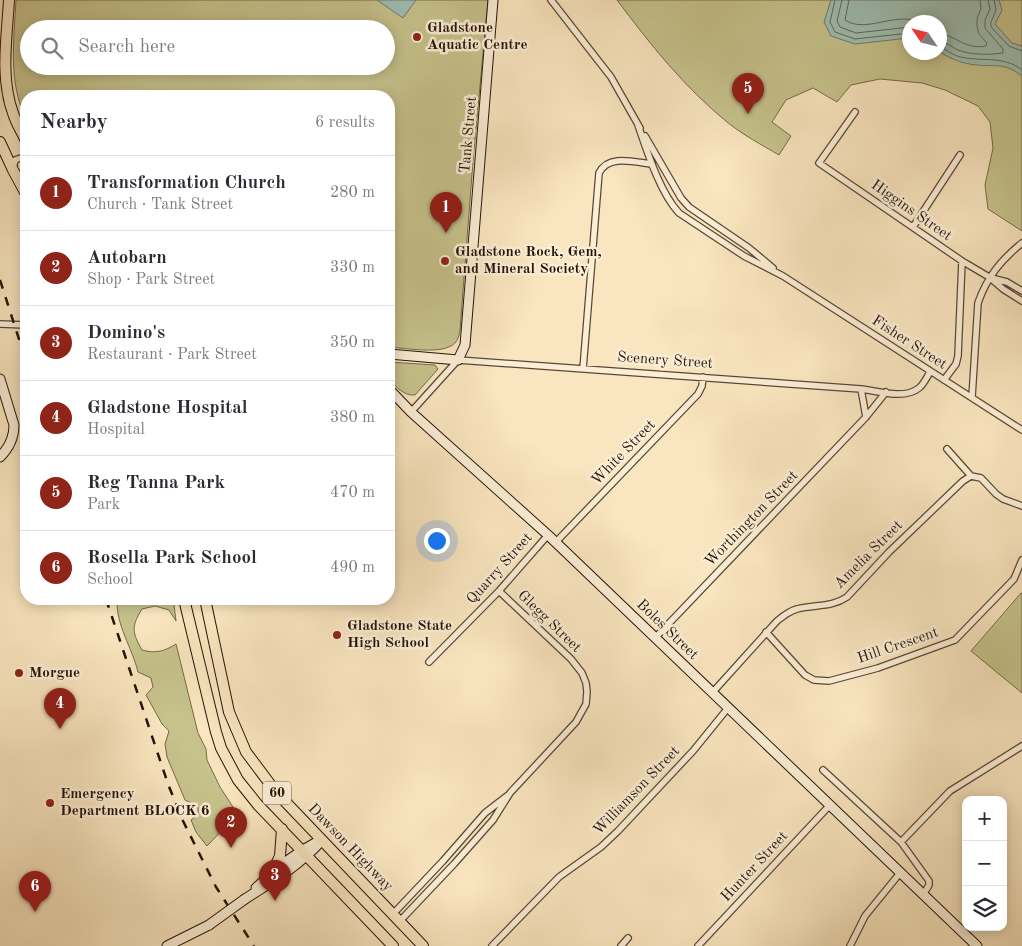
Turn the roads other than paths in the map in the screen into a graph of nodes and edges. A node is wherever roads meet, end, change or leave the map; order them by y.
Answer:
1 (9, 0) edge
2 (493, 0) edge
3 (551, 0) edge
4 (855, 112) dead end
5 (638, 125) junction
6 (20, 129) edge
7 (0, 142) edge
8 (960, 156) dead end
9 (20, 158) edge
10 (652, 164) junction
11 (13, 170) junction
12 (20, 183) edge
13 (913, 227) junction
14 (1022, 243) edge
15 (962, 261) junction
16 (783, 276) junction
17 (989, 277) junction
18 (1022, 291) edge
19 (1022, 301) edge
20 (0, 324) edge
21 (20, 325) edge
22 (395, 355) edge
23 (458, 360) junction
24 (583, 369) junction
25 (930, 372) junction
26 (703, 377) junction
27 (0, 379) edge
28 (944, 380) junction
29 (861, 389) junction
30 (886, 392) junction
31 (395, 395) edge
32 (972, 397) junction
33 (411, 412) junction
34 (866, 417) junction
35 (1022, 430) edge
36 (947, 449) dead end
37 (0, 457) edge
38 (971, 476) junction
39 (1022, 506) edge
40 (548, 536) junction
41 (556, 543) junction
42 (1022, 560) edge
43 (498, 591) junction
44 (185, 605) edge
45 (206, 605) edge
46 (766, 632) junction
47 (655, 638) junction
48 (429, 662) dead end
49 (712, 693) junction
50 (728, 708) junction
51 (1022, 746) edge
52 (823, 770) dead end
53 (510, 793) junction
54 (830, 805) junction
55 (282, 829) junction
56 (322, 840) junction
57 (901, 842) junction
58 (305, 853) junction
59 (272, 873) junction
60 (900, 873) junction
61 (923, 894) junction
62 (245, 899) junction
63 (396, 918) junction
64 (628, 938) dead end
65 (174, 944) edge
66 (167, 946) edge
67 (393, 946) edge
68 (422, 946) edge
69 (492, 946) edge
70 (621, 946) edge
71 (698, 946) edge
72 (850, 946) edge
73 (977, 946) edge

1 - 6 highway
2 - 23 street, Tank Street
3 - 5 street, Fisher Street
4 - 13 street, Higgins Street
5 - 10 street, Fisher Street
5 - 16 street, Fisher Street
7 - 11 highway
8 - 13 street
9 - 11 street
10 - 16 street, Fisher Street
10 - 24 street
11 - 12 highway
13 - 15 street, Higgins Street
14 - 17 street
15 - 17 street, Higgins Street
15 - 28 street
16 - 25 street, Fisher Street
17 - 18 street, Higgins Street
17 - 19 street, Higgins Street
17 - 32 street
20 - 21 street
22 - 23 street, Scenery Street
23 - 24 street, Scenery Street
23 - 33 street
24 - 26 street, Scenery Street
25 - 28 street, Fisher Street
25 - 30 street, Scenery Street
26 - 29 street, Scenery Street
26 - 41 street, White Street
27 - 37 street
28 - 32 street, Fisher Street
29 - 30 street, Scenery Street
29 - 34 street
30 - 34 street, Worthington Street
31 - 33 street, Boles Street
32 - 35 street, Fisher Street
33 - 40 street, Boles Street
34 - 47 street, Worthington Street
36 - 38 street
38 - 39 street
38 - 46 street, Amelia Street
40 - 41 street, Boles Street
40 - 43 street, Quarry Street
41 - 47 street, Boles Street
42 - 46 street, Hill Crescent
43 - 48 street, Quarry Street
43 - 53 street, Glegg Street
44 - 55 highway, 60
45 - 56 highway, Dawson Highway / 60
46 - 49 street, Amelia Street
47 - 49 street, Boles Street
49 - 50 street, Boles Street
50 - 54 street, Boles Street
50 - 69 street, Williamson Street
51 - 57 street
52 - 57 street
53 - 63 street, Glegg Street
53 - 63 street, Glegg Street
54 - 60 street, Boles Street
54 - 71 street, Hunter Street
55 - 58 highway, 60
55 - 59 highway
56 - 58 street
56 - 63 highway, Dawson Highway / 60
57 - 61 street
58 - 59 street
58 - 62 street
58 - 67 highway, 60
59 - 62 street
60 - 61 street, Boles Street
60 - 72 street
61 - 73 street, Boles Street
62 - 65 street, bridge
63 - 68 highway, Dawson Highway / 60
64 - 70 street
65 - 66 street

